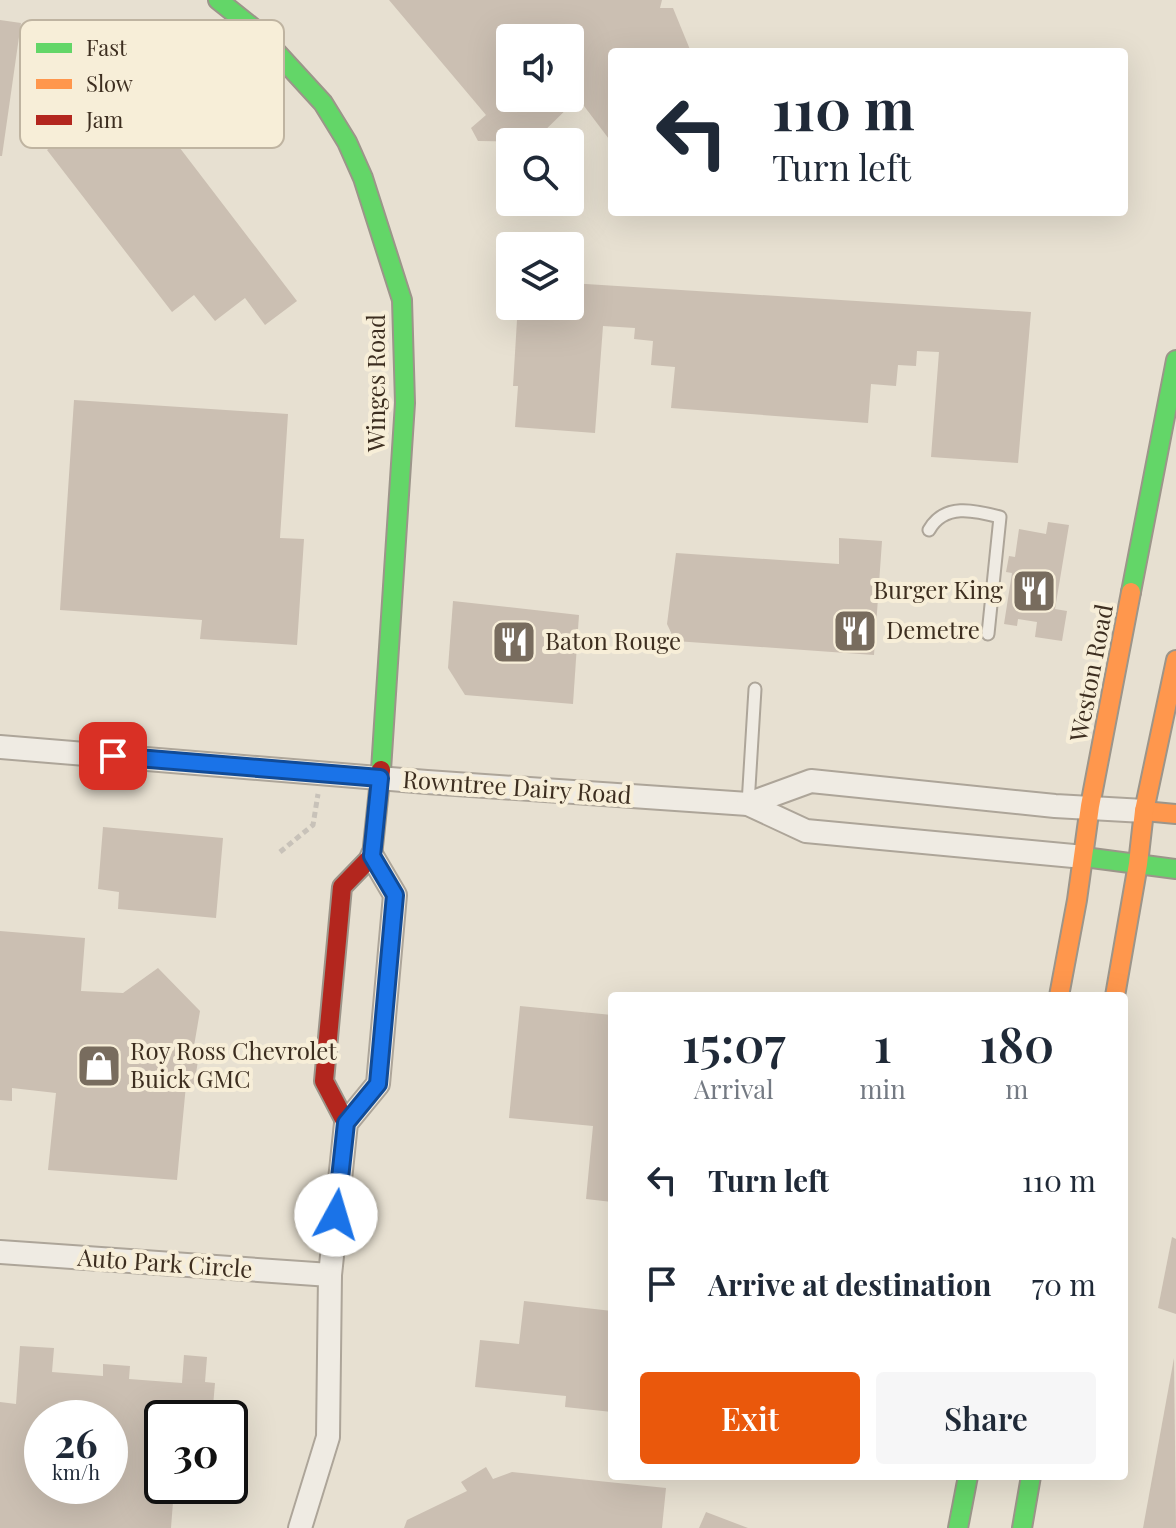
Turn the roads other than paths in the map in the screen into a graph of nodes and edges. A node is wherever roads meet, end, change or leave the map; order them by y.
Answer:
1 (218, 0) edge
2 (243, 20) edge
3 (284, 60) edge
4 (1176, 360) edge
5 (929, 530) dead end
6 (988, 634) dead end
7 (1176, 660) edge
8 (755, 689) dead end
9 (0, 747) edge
10 (380, 778) junction
11 (748, 804) junction
12 (1090, 806) junction
13 (1144, 811) junction
14 (1176, 814) edge
15 (372, 856) junction
16 (1084, 857) junction
17 (1138, 864) junction
18 (1176, 869) edge
19 (1060, 992) edge
20 (1116, 992) edge
21 (346, 1123) junction
22 (0, 1252) edge
23 (330, 1275) junction
24 (967, 1480) edge
25 (1030, 1480) edge
26 (300, 1528) edge
27 (958, 1528) edge
28 (1022, 1528) edge

1 - 2 street, Winges Road
3 - 10 street, Winges Road
4 - 12 street, Weston Road
5 - 6 lane
7 - 13 street
8 - 11 lane
9 - 10 street, Rowntree Dairy Road
10 - 11 street, Rowntree Dairy Road
10 - 15 street
11 - 12 street, Rowntree Dairy Road
11 - 16 street, Rowntree Dairy Road
12 - 13 street, Rowntree Dairy Road
12 - 16 street, Weston Road
13 - 14 street
13 - 17 street
15 - 21 street
15 - 21 street
16 - 17 street
16 - 19 street, Weston Road
17 - 18 street
17 - 20 street
21 - 23 street
22 - 23 street, Auto Park Circle
23 - 26 street
24 - 27 street
25 - 28 street

